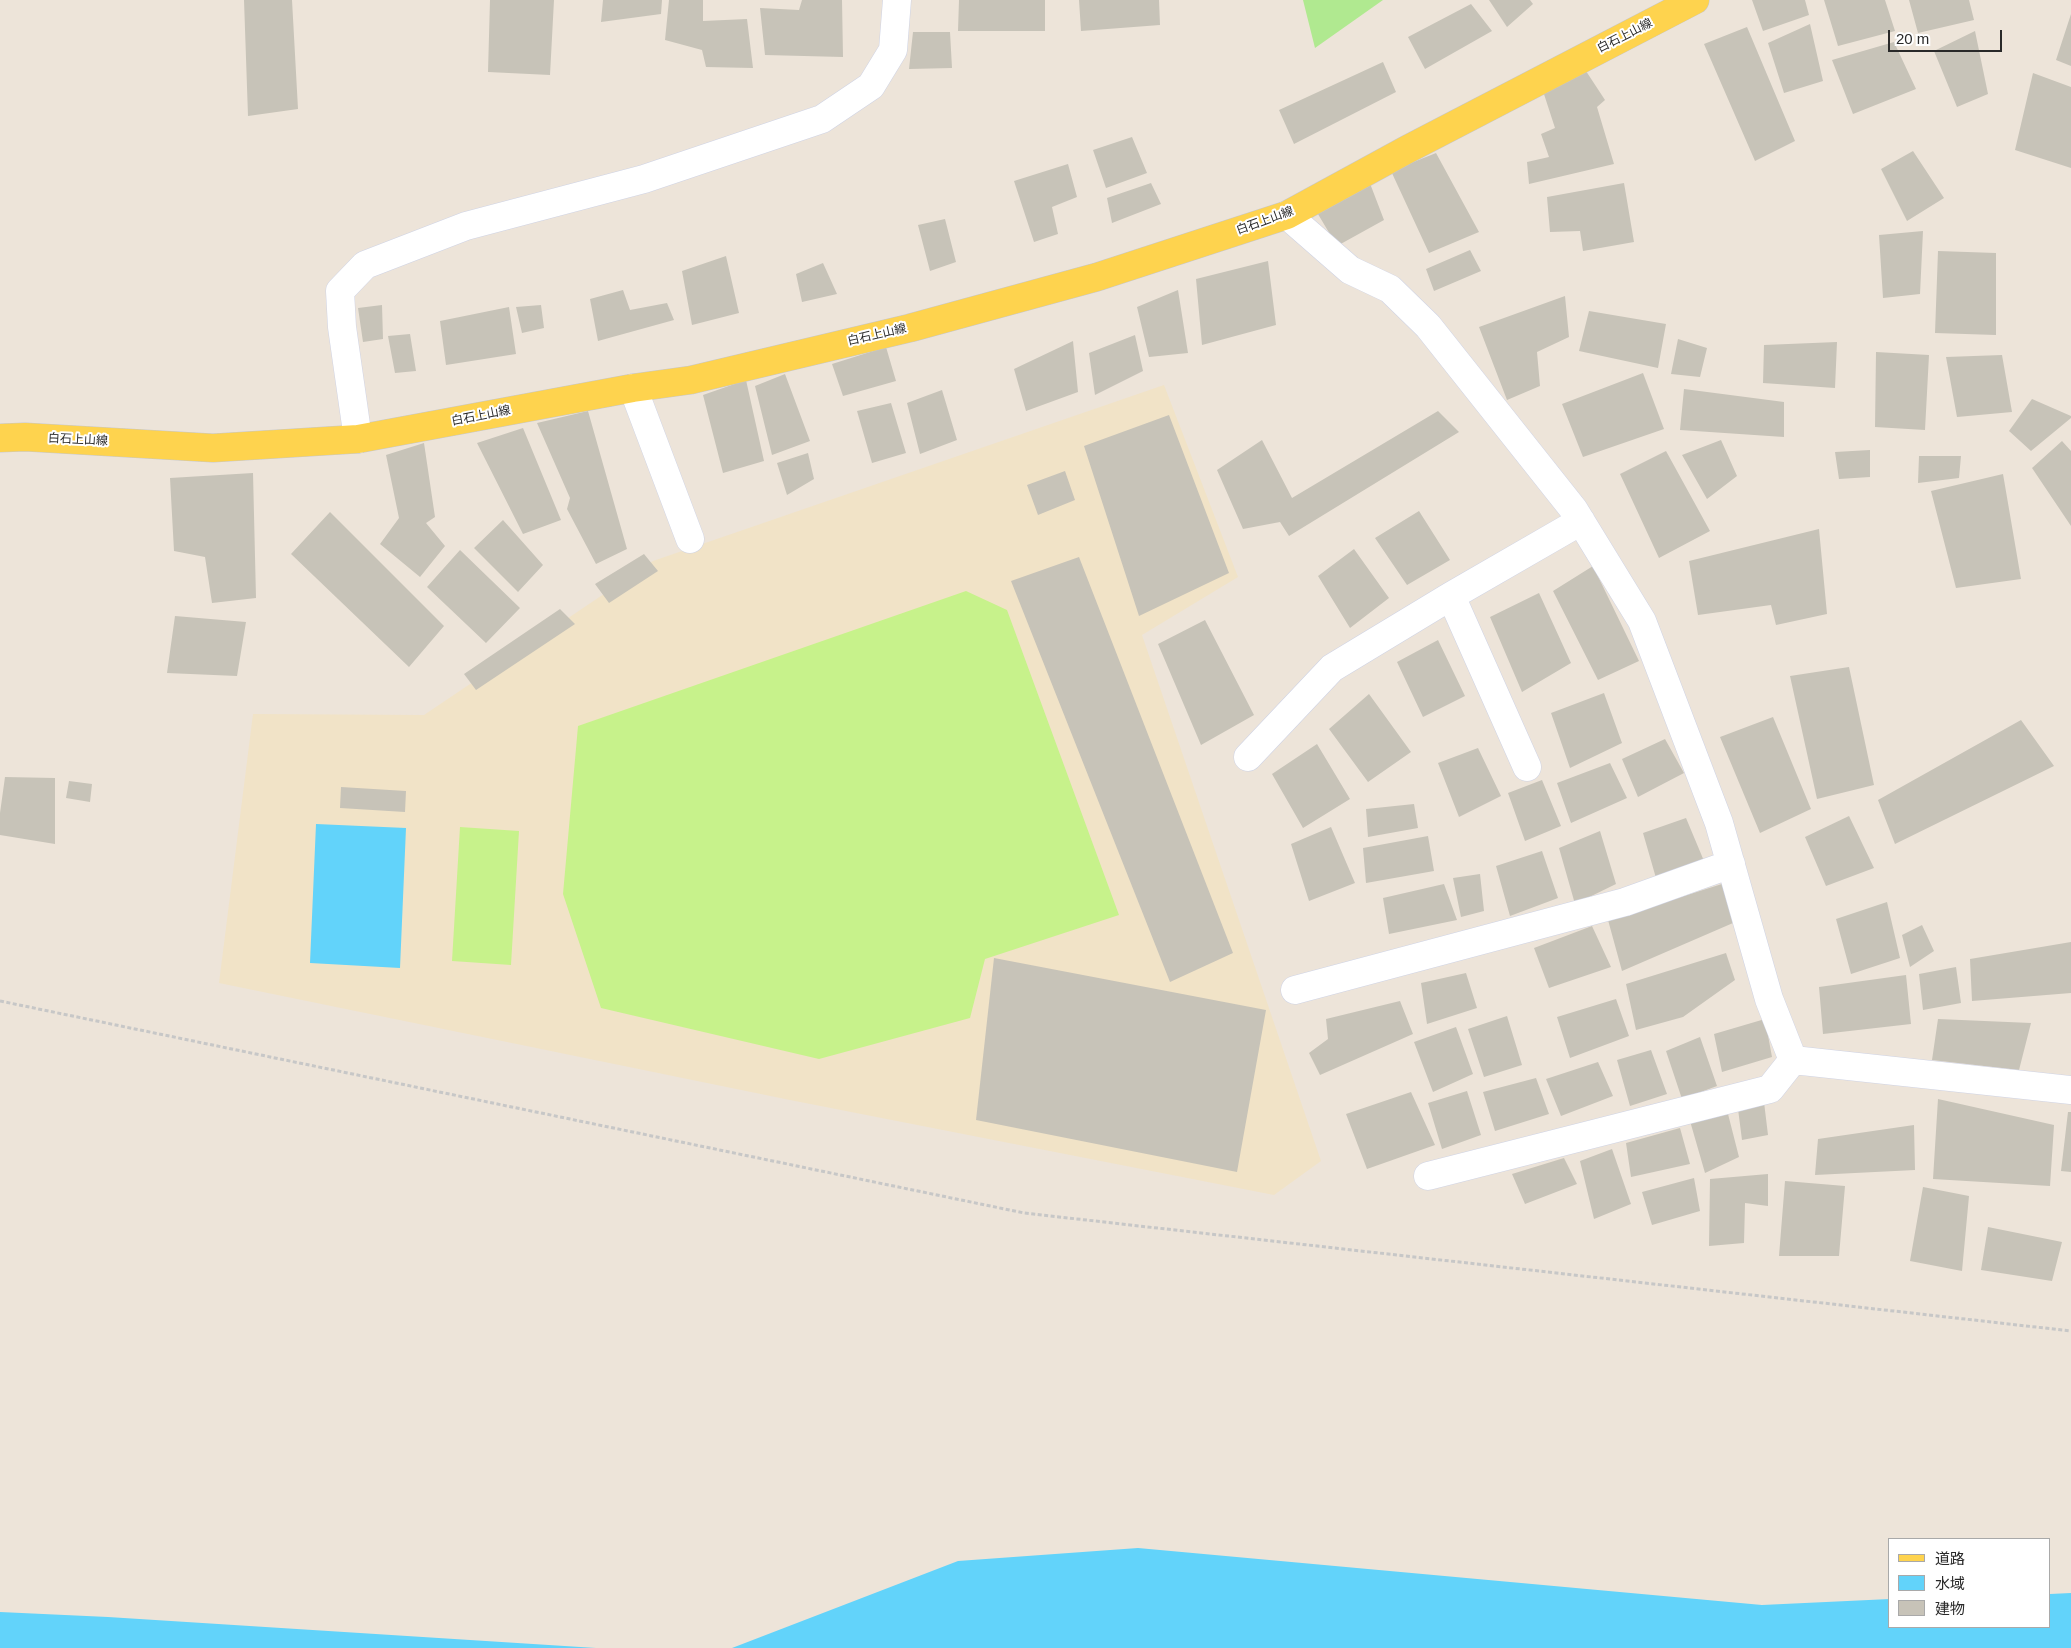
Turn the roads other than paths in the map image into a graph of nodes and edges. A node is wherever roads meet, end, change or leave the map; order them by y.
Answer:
1 (896, 0) edge
2 (1695, 0) edge
3 (1287, 215) junction
4 (633, 388) junction
5 (0, 438) edge
6 (358, 439) junction
7 (1581, 521) junction
8 (690, 539) dead end
9 (1451, 596) junction
10 (1248, 757) dead end
11 (1528, 767) dead end
12 (1731, 864) junction
13 (1295, 990) dead end
14 (1793, 1060) junction
15 (2071, 1090) edge
16 (1428, 1176) dead end

1 - 6 street
2 - 3 main road, 白石上山線
3 - 4 main road, 白石上山線
3 - 7 street
4 - 6 main road, 白石上山線
4 - 8 street
5 - 6 main road, 白石上山線
7 - 9 street
7 - 12 street
9 - 10 street
9 - 11 street
12 - 13 street
12 - 14 street
14 - 15 street
14 - 16 street

